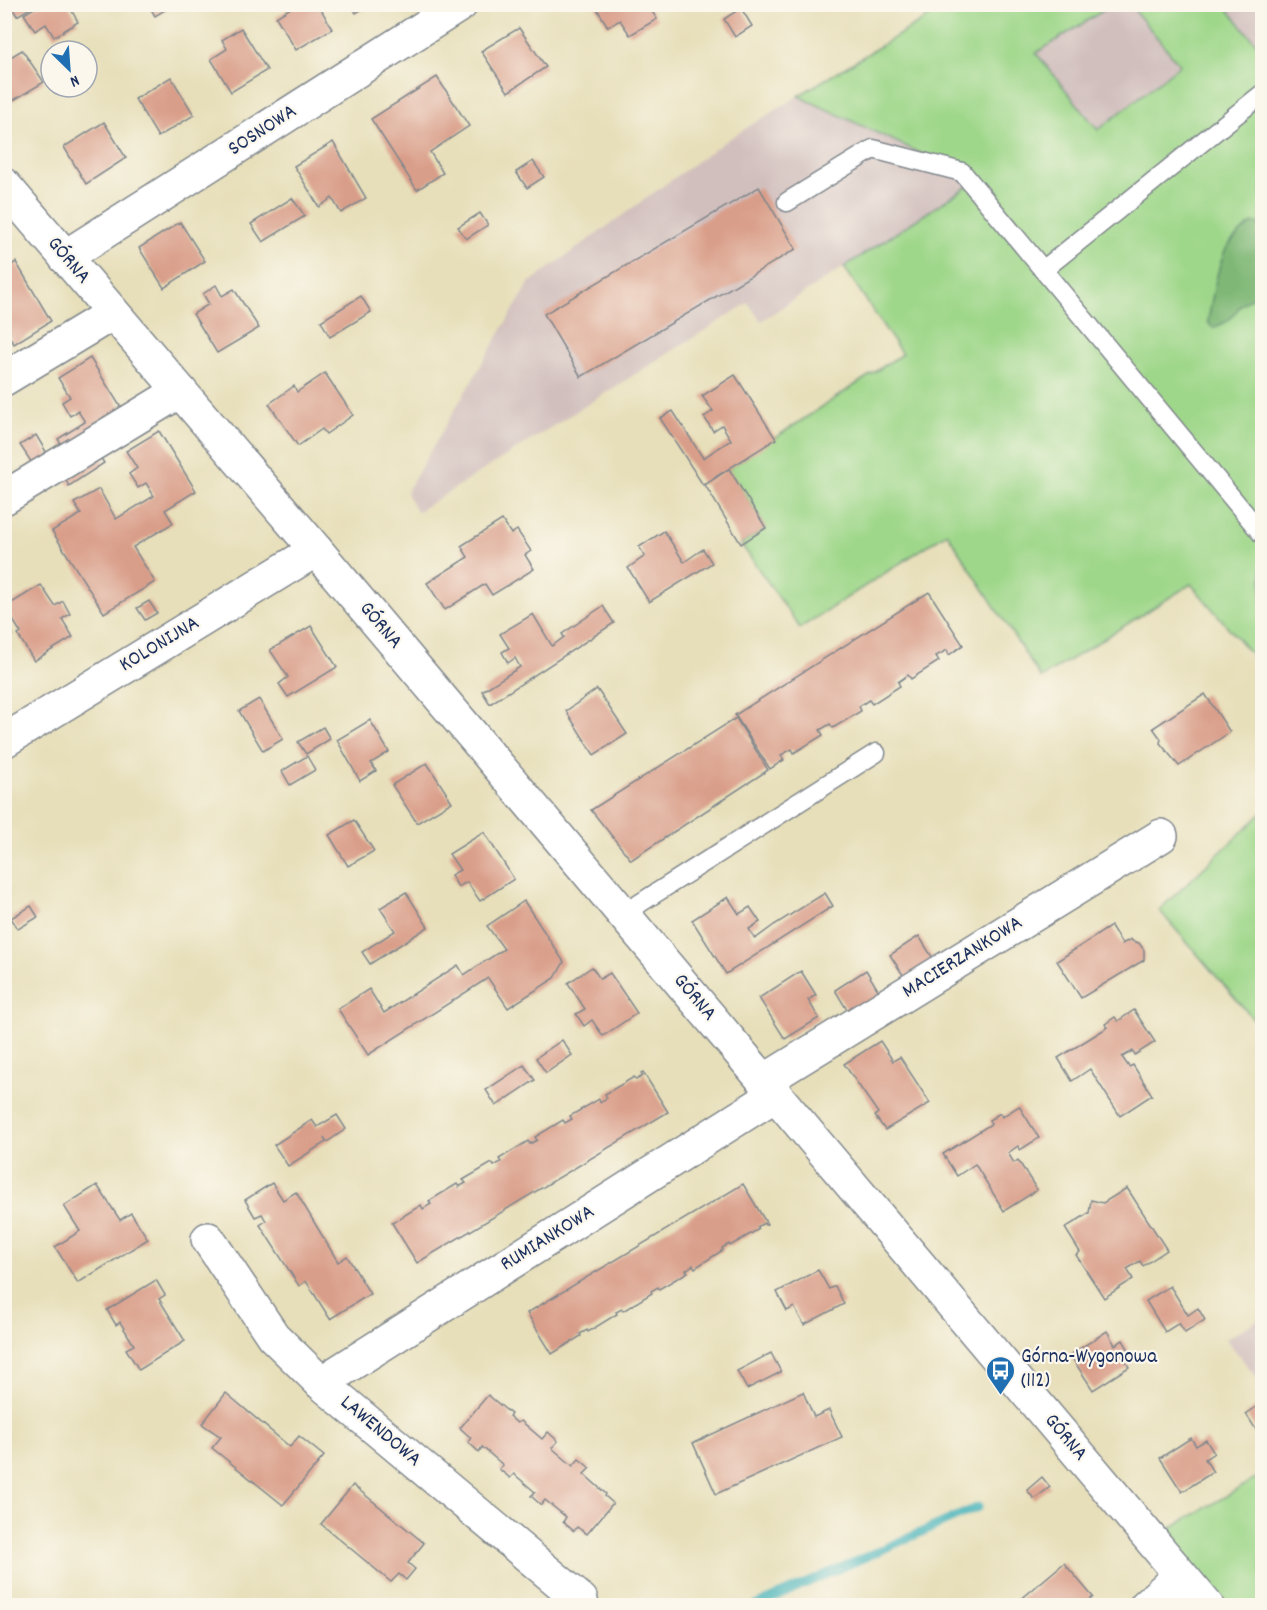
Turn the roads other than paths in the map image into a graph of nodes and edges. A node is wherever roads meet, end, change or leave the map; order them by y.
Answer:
1 (461, 4) edge
2 (1263, 94) edge
3 (4, 185) edge
4 (787, 202) dead end
5 (65, 257) junction
6 (1043, 270) junction
7 (113, 313) junction
8 (4, 379) edge
9 (180, 391) junction
10 (4, 498) edge
11 (1263, 534) edge
12 (316, 550) junction
13 (4, 741) edge
14 (876, 753) dead end
15 (1161, 836) dead end
16 (623, 914) junction
17 (770, 1088) junction
18 (208, 1239) dead end
19 (321, 1383) junction
20 (1180, 1575) junction
21 (581, 1600) dead end
22 (1146, 1605) edge
23 (1207, 1605) edge

1 - 5 street, SOSNOWA
2 - 6 lane
3 - 5 street, GÓRNA
4 - 6 lane
5 - 7 street, GÓRNA
6 - 11 lane
7 - 8 street
7 - 9 street, GÓRNA
9 - 10 street
9 - 12 street, GÓRNA
12 - 13 street, KOLONIJNA
12 - 16 street, GÓRNA
14 - 16 lane
15 - 17 street, MACIERZANKOWA
16 - 17 street, GÓRNA
17 - 19 street, RUMIANKOWA
17 - 20 street, GÓRNA
18 - 19 street, LAWENDOWA
19 - 21 street, LAWENDOWA
20 - 22 street
20 - 23 street, GÓRNA

